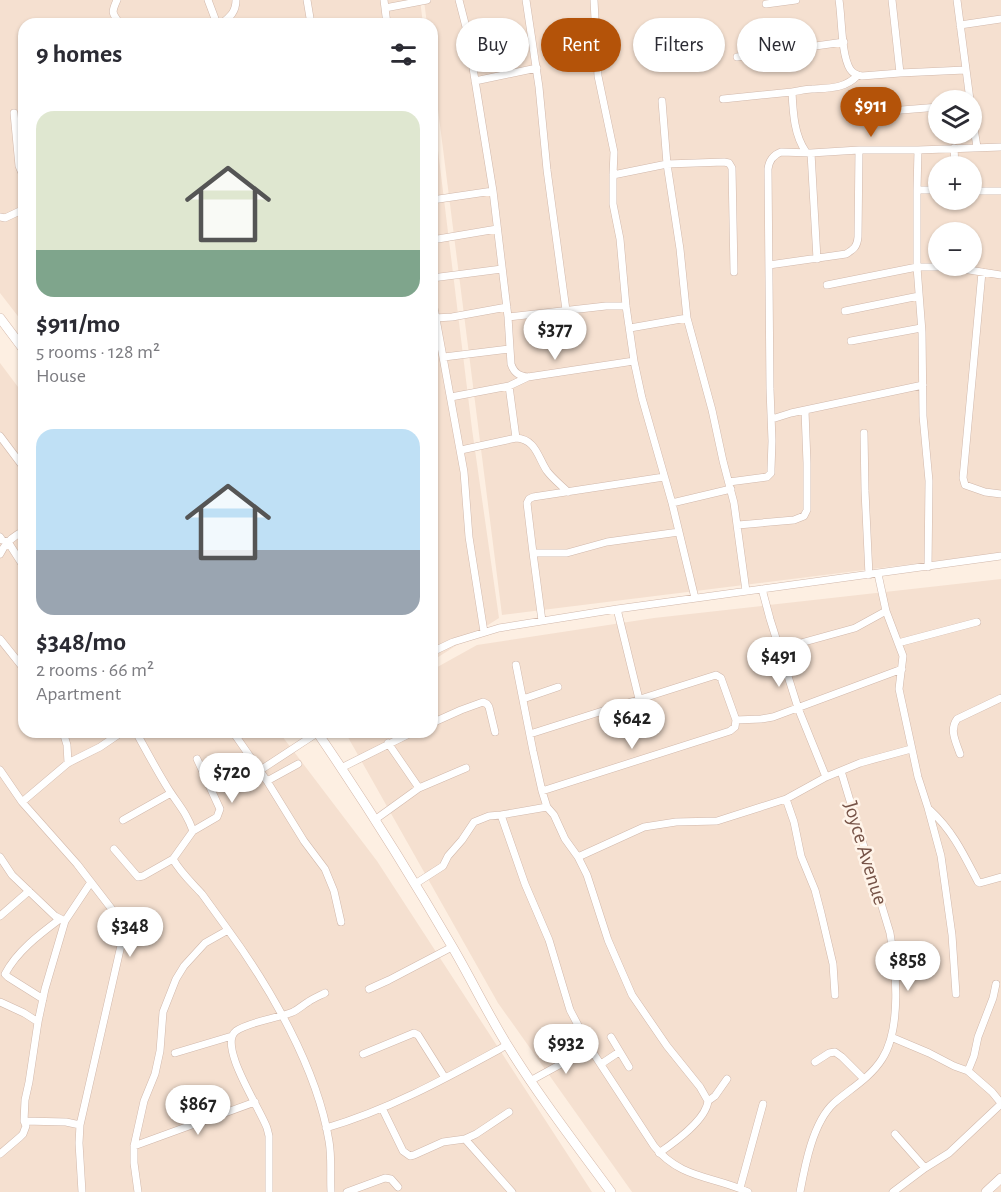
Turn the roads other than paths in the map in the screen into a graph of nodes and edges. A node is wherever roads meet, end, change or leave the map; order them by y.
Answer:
1 (117, 0) edge
2 (208, 0) edge
3 (236, 0) edge
4 (307, 0) edge
5 (427, 0) edge
6 (459, 0) edge
7 (526, 0) edge
8 (594, 0) edge
9 (796, 0) edge
10 (839, 0) edge
11 (892, 0) edge
12 (957, 0) edge
13 (384, 4) edge
14 (766, 4) dead end
15 (116, 18) edge
16 (221, 18) edge
17 (229, 18) edge
18 (310, 18) edge
19 (1001, 19) edge
20 (960, 25) junction
21 (844, 42) junction
22 (817, 46) edge
23 (537, 68) junction
24 (965, 70) junction
25 (900, 73) junction
26 (858, 75) junction
27 (475, 81) junction
28 (968, 90) edge
29 (792, 92) junction
30 (723, 99) dead end
31 (662, 101) dead end
32 (928, 108) edge
33 (14, 113) dead end
34 (852, 114) dead end
35 (977, 144) edge
36 (977, 147) junction
37 (1001, 147) edge
38 (954, 148) junction
39 (859, 150) junction
40 (918, 150) junction
41 (809, 152) junction
42 (18, 155) edge
43 (954, 156) edge
44 (667, 164) junction
45 (613, 175) junction
46 (917, 190) junction
47 (928, 190) edge
48 (493, 191) junction
49 (982, 191) edge
50 (1001, 191) edge
51 (438, 199) edge
52 (18, 212) edge
53 (0, 218) edge
54 (497, 229) junction
55 (438, 239) edge
56 (817, 259) junction
57 (769, 265) junction
58 (917, 267) junction
59 (928, 267) edge
60 (502, 269) junction
61 (734, 272) dead end
62 (982, 272) edge
63 (1001, 275) edge
64 (982, 276) edge
65 (438, 277) edge
66 (827, 285) dead end
67 (919, 296) junction
68 (626, 306) junction
69 (507, 307) junction
70 (566, 310) junction
71 (845, 311) dead end
72 (508, 317) junction
73 (438, 318) edge
74 (687, 318) junction
75 (1, 323) edge
76 (630, 328) junction
77 (921, 328) junction
78 (438, 334) edge
79 (851, 341) dead end
80 (18, 343) edge
81 (509, 349) junction
82 (444, 357) junction
83 (634, 361) junction
84 (528, 377) junction
85 (922, 385) junction
86 (510, 386) junction
87 (451, 397) junction
88 (805, 411) junction
89 (772, 419) junction
90 (864, 433) dead end
91 (0, 436) edge
92 (516, 438) junction
93 (461, 450) junction
94 (18, 460) edge
95 (664, 477) junction
96 (730, 486) junction
97 (568, 492) junction
98 (1001, 494) edge
99 (672, 503) junction
100 (738, 525) junction
101 (679, 532) junction
102 (18, 535) edge
103 (0, 537) edge
104 (8, 542) junction
105 (532, 553) junction
106 (0, 554) edge
107 (1001, 556) edge
108 (18, 558) edge
109 (928, 567) junction
110 (874, 574) junction
111 (762, 589) junction
112 (746, 591) junction
113 (694, 598) junction
114 (617, 609) junction
115 (885, 611) junction
116 (542, 621) junction
117 (977, 622) dead end
118 (484, 632) junction
119 (0, 639) edge
120 (898, 643) junction
121 (438, 649) edge
122 (779, 649) junction
123 (18, 662) edge
124 (516, 665) dead end
125 (902, 669) junction
126 (558, 687) dead end
127 (1001, 698) edge
128 (523, 699) junction
129 (639, 699) junction
130 (798, 708) junction
131 (438, 720) edge
132 (736, 720) junction
133 (495, 732) dead end
134 (530, 735) junction
135 (65, 738) edge
136 (113, 738) edge
137 (139, 738) edge
138 (237, 738) edge
139 (308, 738) edge
140 (321, 738) edge
141 (399, 738) edge
142 (388, 743) junction
143 (911, 749) junction
144 (960, 754) dead end
145 (197, 759) dead end
146 (68, 763) junction
147 (298, 764) dead end
148 (341, 768) junction
149 (466, 768) dead end
150 (0, 771) edge
151 (259, 771) junction
152 (841, 771) junction
153 (826, 777) junction
154 (267, 781) junction
155 (419, 788) junction
156 (542, 791) junction
157 (171, 793) junction
158 (786, 799) junction
159 (22, 802) junction
160 (548, 807) junction
161 (928, 808) junction
162 (501, 815) junction
163 (376, 819) junction
164 (123, 820) dead end
165 (193, 831) junction
166 (114, 849) dead end
167 (0, 857) edge
168 (578, 857) junction
169 (173, 859) junction
170 (1001, 877) edge
171 (91, 882) junction
172 (415, 884) junction
173 (29, 891) junction
174 (0, 916) edge
175 (63, 920) junction
176 (341, 922) dead end
177 (228, 930) junction
178 (452, 947) junction
179 (996, 984) dead end
180 (369, 988) dead end
181 (325, 993) dead end
182 (956, 994) dead end
183 (836, 995) dead end
184 (43, 999) junction
185 (0, 1002) edge
186 (10, 1008) junction
187 (0, 1013) edge
188 (283, 1016) junction
189 (38, 1022) junction
190 (232, 1036) junction
191 (611, 1037) dead end
192 (891, 1037) junction
193 (507, 1045) junction
194 (590, 1048) junction
195 (619, 1052) junction
196 (175, 1053) dead end
197 (363, 1054) dead end
198 (815, 1062) dead end
199 (601, 1064) junction
200 (629, 1067) dead end
201 (968, 1071) junction
202 (445, 1078) junction
203 (727, 1078) dead end
204 (864, 1079) junction
205 (531, 1081) junction
206 (708, 1101) junction
207 (255, 1102) junction
208 (763, 1104) dead end
209 (1001, 1104) edge
210 (382, 1108) junction
211 (509, 1112) dead end
212 (24, 1121) junction
213 (80, 1125) junction
214 (326, 1128) junction
215 (895, 1134) dead end
216 (465, 1139) junction
217 (134, 1146) junction
218 (659, 1153) junction
219 (0, 1154) edge
220 (925, 1168) junction
221 (1001, 1179) edge
222 (398, 1187) dead end
223 (740, 1188) junction
224 (82, 1192) edge
225 (138, 1192) edge
226 (269, 1192) edge
227 (331, 1192) edge
228 (347, 1192) edge
229 (512, 1192) edge
230 (611, 1192) edge
231 (748, 1192) edge
232 (800, 1192) edge
233 (893, 1192) edge
234 (986, 1192) edge

1 - 15 street
2 - 16 street
3 - 17 street
4 - 18 street
5 - 13 street
6 - 27 street
7 - 23 street
8 - 45 street
9 - 14 street
10 - 21 street
11 - 25 street
12 - 20 street
19 - 20 street
20 - 24 street
21 - 22 street
21 - 26 street
23 - 27 street
23 - 70 street
24 - 25 street
24 - 28 street
25 - 26 street
26 - 29 street
27 - 48 street
29 - 30 street
29 - 41 street
31 - 44 street
32 - 34 street
33 - 42 street
35 - 36 street
36 - 37 street
36 - 38 street
38 - 40 street
38 - 43 street
39 - 40 street
39 - 41 street
39 - 56 street
40 - 46 street
41 - 56 street
41 - 57 street
44 - 45 street
44 - 61 street
44 - 74 street
45 - 68 street
46 - 47 street
46 - 58 street
48 - 51 street
48 - 54 street
49 - 50 street
52 - 53 street
54 - 55 street
54 - 60 street
56 - 57 street
57 - 89 street
58 - 59 street
58 - 66 street
58 - 67 street
60 - 65 street
60 - 69 street
62 - 63 street
64 - 98 street
67 - 71 street
67 - 77 street
68 - 70 street
68 - 76 street
69 - 72 street
69 - 73 street
70 - 72 street
72 - 81 street
74 - 76 street
74 - 96 street
75 - 80 main road
76 - 83 street
77 - 79 street
77 - 85 street
78 - 82 street
81 - 82 street
81 - 84 street
82 - 87 street
83 - 84 street
83 - 95 street
84 - 86 street
85 - 88 street
85 - 109 street
86 - 87 street
86 - 92 street
87 - 93 street
88 - 89 street
88 - 100 street
89 - 96 street
90 - 110 street
91 - 94 street
92 - 93 street
92 - 97 street
93 - 118 street
95 - 97 street
95 - 99 street
96 - 99 street
96 - 100 street
97 - 105 street
99 - 101 street
100 - 112 street
101 - 105 street
101 - 113 street
102 - 104 street
103 - 104 street
104 - 106 street
104 - 108 street
105 - 116 street
107 - 109 street
109 - 110 street
110 - 111 street
110 - 115 street
111 - 112 street
111 - 122 street
112 - 113 street
113 - 114 street
114 - 116 street
114 - 129 street
115 - 120 street
115 - 122 street
116 - 118 street
117 - 120 street
118 - 121 street
119 - 123 street
120 - 125 street
122 - 130 street
124 - 128 street
125 - 130 street
125 - 143 street
126 - 128 street
127 - 144 street
128 - 134 street
129 - 132 street
129 - 134 street
130 - 132 street
130 - 153 street
131 - 133 street
132 - 156 street
134 - 156 street
135 - 146 street
136 - 146 street
137 - 157 street
138 - 151 street
139 - 151 street
140 - 148 main road
141 - 142 street
142 - 148 street
142 - 155 street
143 - 152 street
143 - 161 street
145 - 165 street
146 - 159 street
147 - 154 street
148 - 163 main road
149 - 155 street
150 - 159 street
151 - 154 street
152 - 153 street
152 - 192 street, Joyce Avenue
153 - 158 street
154 - 176 street
155 - 163 street
156 - 160 street
157 - 164 street
157 - 165 street
158 - 168 street
158 - 183 street
159 - 171 street
160 - 162 street
160 - 168 street
161 - 170 street
161 - 182 street
162 - 172 street
162 - 194 street
163 - 172 main road
165 - 169 street
166 - 169 street
167 - 173 street
168 - 206 street
169 - 177 street
171 - 175 street
171 - 213 street
172 - 178 main road
173 - 174 street
173 - 175 street
175 - 184 street
175 - 184 street
177 - 188 street
177 - 217 street
178 - 180 street
178 - 193 main road
179 - 201 street
181 - 188 street
184 - 189 street
185 - 186 street
186 - 187 street
186 - 189 street
188 - 190 street
188 - 214 street
189 - 212 street
190 - 196 street
190 - 207 street
191 - 195 street
192 - 201 street
192 - 204 street, Joyce Avenue
193 - 202 street
193 - 205 main road
194 - 199 street
194 - 205 street
195 - 199 street
195 - 200 street
197 - 202 street
198 - 204 street
199 - 218 street
201 - 209 street
202 - 210 street
203 - 206 street
204 - 232 street, Joyce Avenue
205 - 230 main road
206 - 218 street
207 - 217 street
207 - 226 street
208 - 223 street
209 - 220 street
210 - 214 street
210 - 216 street
211 - 216 street
212 - 213 street
212 - 219 street
213 - 224 street
214 - 227 street
215 - 220 street
216 - 229 street
217 - 225 street
218 - 223 street
220 - 233 street
221 - 234 main road
222 - 228 street
223 - 231 street

